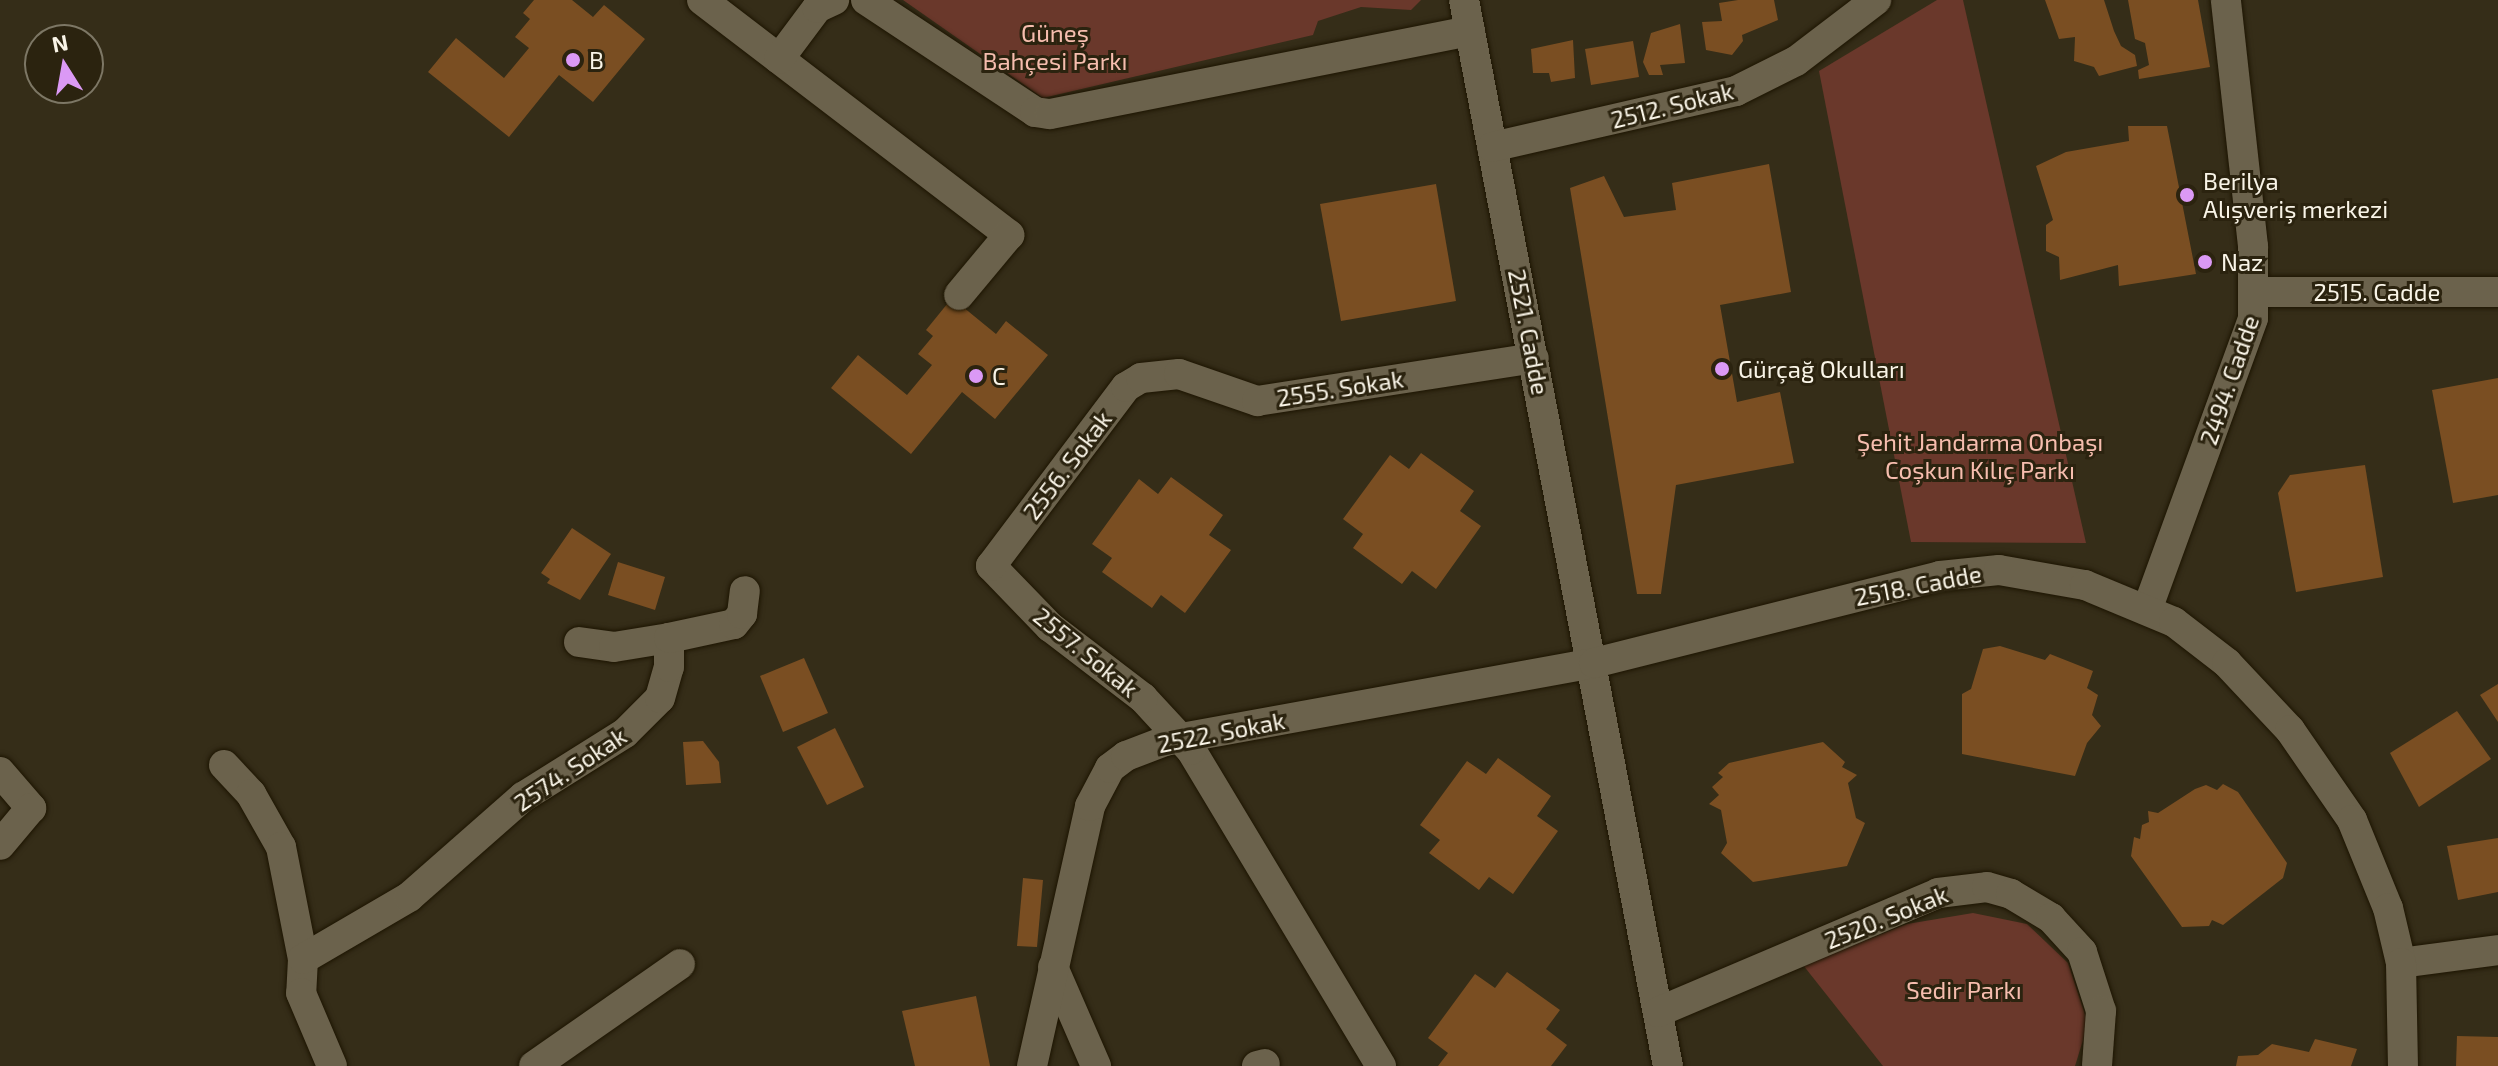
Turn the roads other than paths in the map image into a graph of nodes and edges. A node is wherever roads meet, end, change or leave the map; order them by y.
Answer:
1 (702, 0) edge
2 (834, 0) edge
3 (866, 0) edge
4 (1464, 0) edge
5 (1876, 0) edge
6 (2226, 0) edge
7 (1470, 31) junction
8 (779, 59) junction
9 (1492, 147) junction
10 (2255, 292) junction
11 (2498, 292) edge
12 (959, 295) dead end
13 (1534, 358) junction
14 (1150, 375) joint
15 (991, 566) joint
16 (745, 591) dead end
17 (2148, 607) junction
18 (669, 638) junction
19 (579, 642) dead end
20 (1594, 663) junction
21 (1182, 738) junction
22 (224, 765) dead end
23 (0, 772) edge
24 (0, 845) edge
25 (2498, 950) edge
26 (303, 959) junction
27 (2401, 963) junction
28 (680, 964) dead end
29 (1053, 967) junction
30 (1658, 1012) junction
31 (332, 1066) edge
32 (534, 1066) edge
33 (1032, 1066) edge
34 (1096, 1066) edge
35 (1381, 1066) edge
36 (1668, 1066) edge
37 (2097, 1066) edge
38 (2403, 1066) edge

1 - 8 street
2 - 8 street
3 - 7 street
4 - 7 street, 2521. Cadde
5 - 9 street, 2512. Sokak
6 - 10 street, 2494. Cadde
7 - 9 street, 2521. Cadde
8 - 12 street
9 - 13 street, 2521. Cadde
10 - 11 street, 2515. Cadde
10 - 17 street, 2494. Cadde
13 - 14 street, 2555. Sokak
13 - 20 street, 2521. Cadde
14 - 15 street, 2556. Sokak
15 - 21 street, 2557. Sokak
16 - 18 street
17 - 20 street, 2518. Cadde
17 - 27 street, 2518. Cadde
18 - 19 street
18 - 26 street, 2574. Sokak
20 - 21 street, 2522. Sokak
20 - 30 street
21 - 29 street, 2522. Sokak
21 - 35 street, 2557. Sokak
22 - 26 street
23 - 24 street
25 - 27 street
26 - 31 street
27 - 38 street, 2518. Cadde
28 - 32 street
29 - 33 street, 2522. Sokak
29 - 34 street
30 - 36 street
30 - 37 street, 2520. Sokak

